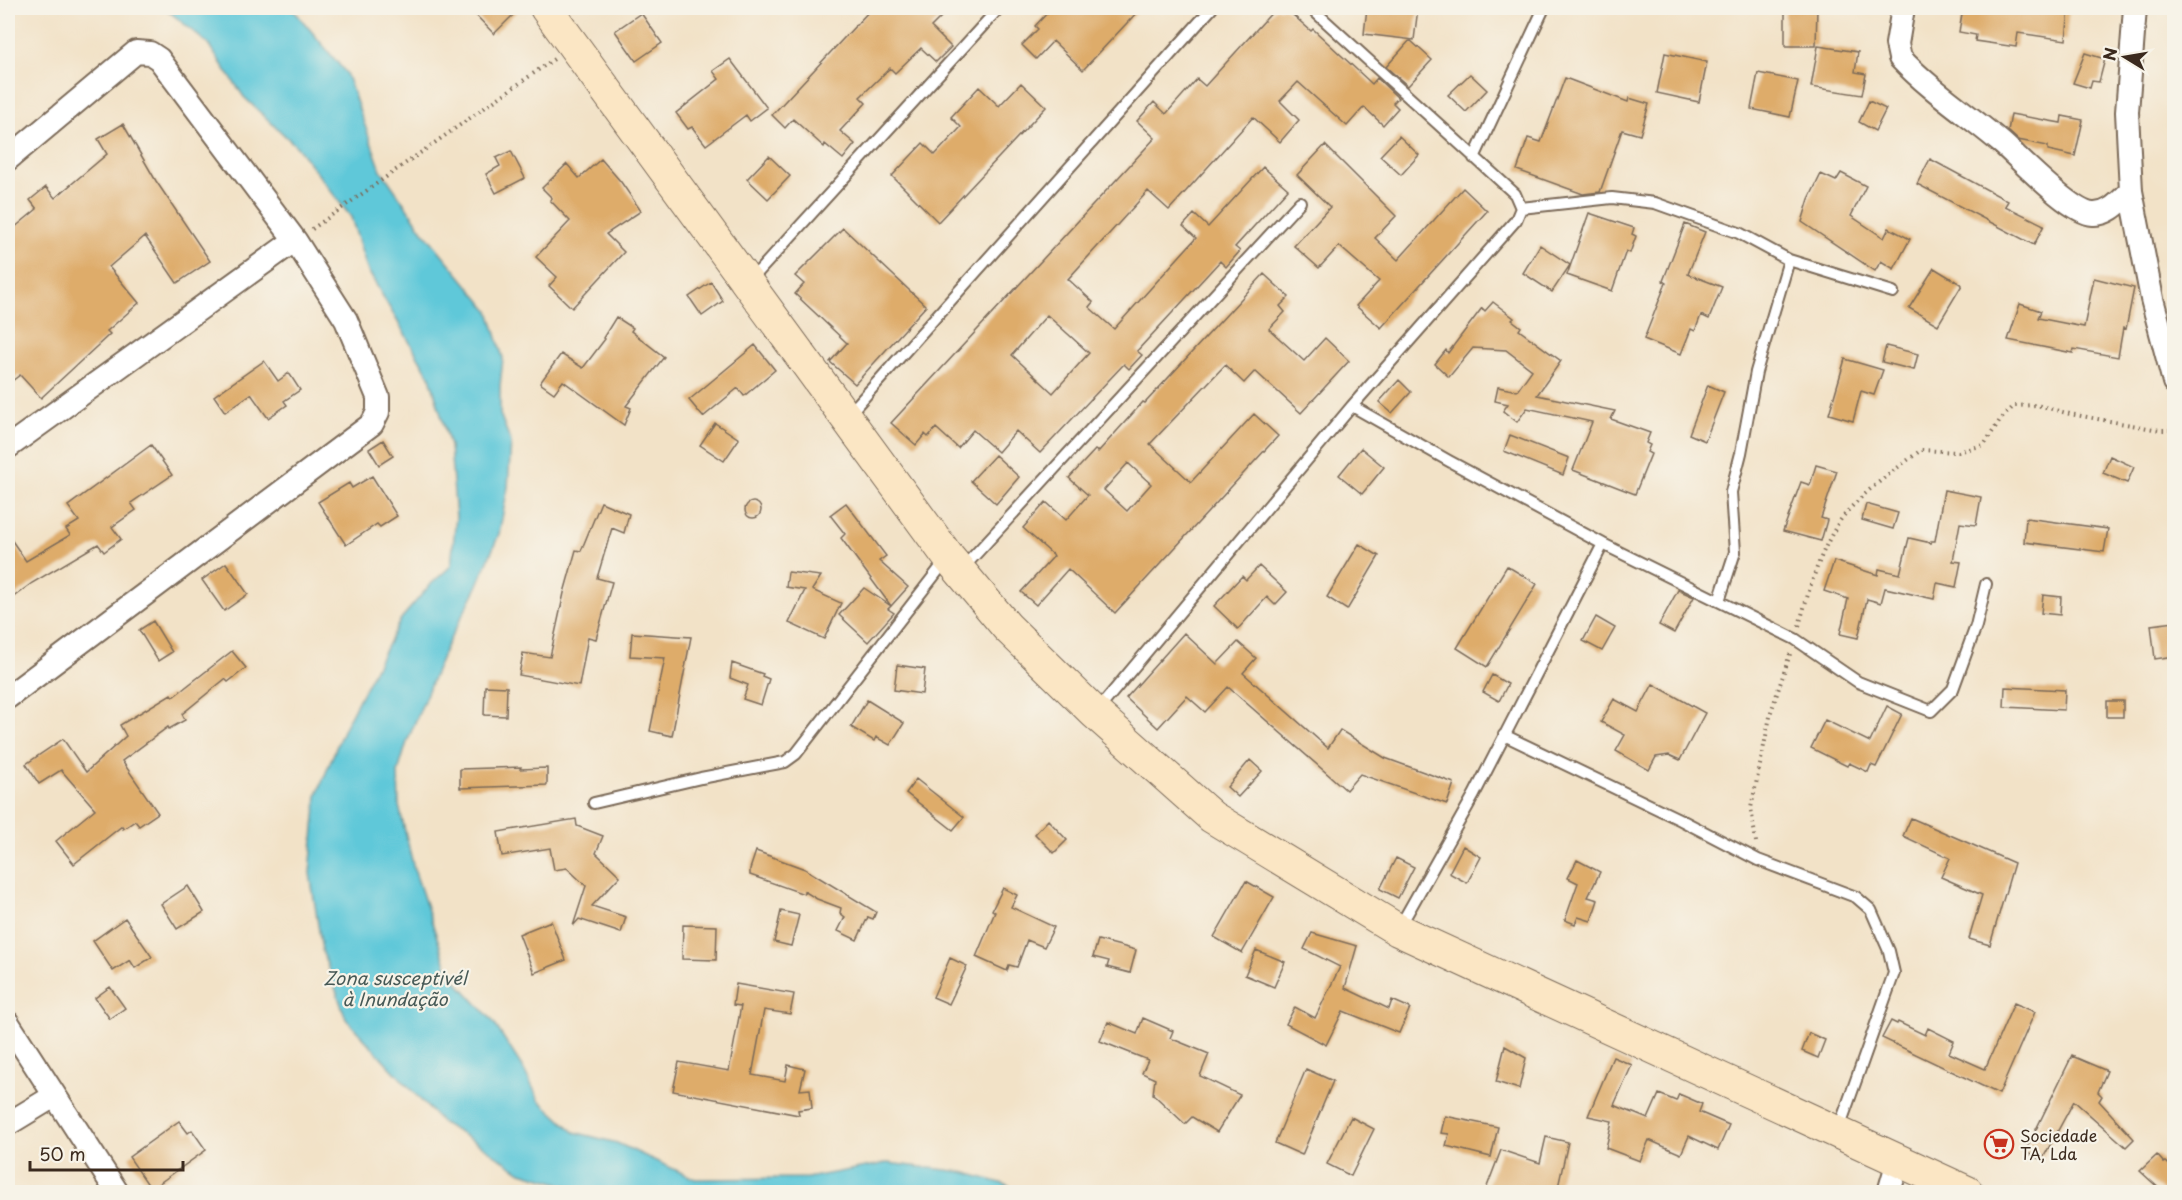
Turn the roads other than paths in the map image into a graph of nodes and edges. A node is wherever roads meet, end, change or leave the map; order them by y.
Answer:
1 (546, 8) edge
2 (999, 8) edge
3 (1212, 8) edge
4 (1311, 8) edge
5 (1544, 8) edge
6 (1903, 8) edge
7 (2135, 8) edge
8 (1473, 158) junction
9 (8, 159) edge
10 (2131, 191) junction
11 (1300, 202) dead end
12 (1521, 208) junction
13 (295, 240) junction
14 (1789, 260) junction
15 (748, 284) junction
16 (1893, 292) dead end
17 (2175, 382) edge
18 (1352, 406) junction
19 (846, 418) junction
20 (8, 447) edge
21 (1603, 544) junction
22 (954, 564) junction
23 (1986, 584) dead end
24 (1719, 601) junction
25 (8, 697) edge
26 (1095, 713) junction
27 (1504, 735) junction
28 (594, 803) dead end
29 (1398, 930) junction
30 (8, 1023) edge
31 (54, 1096) junction
32 (8, 1124) edge
33 (1837, 1133) junction
34 (1898, 1161) junction
35 (117, 1192) edge
36 (1889, 1192) edge
37 (1967, 1192) edge

1 - 15 main road
2 - 15 lane
3 - 19 lane
4 - 8 lane
5 - 8 lane
6 - 10 street
7 - 10 street
8 - 12 lane
9 - 13 street
10 - 17 street
11 - 22 lane
12 - 14 lane
12 - 18 lane
13 - 20 street
13 - 25 street
14 - 16 lane
14 - 24 lane
15 - 19 main road
18 - 21 lane
18 - 26 lane
19 - 22 main road
21 - 24 lane
21 - 27 lane
22 - 26 main road
22 - 28 lane
23 - 24 lane
26 - 29 main road
27 - 29 lane
27 - 33 lane
29 - 33 main road
30 - 31 street
31 - 32 street
31 - 35 street
33 - 34 main road
34 - 36 street
34 - 37 main road

